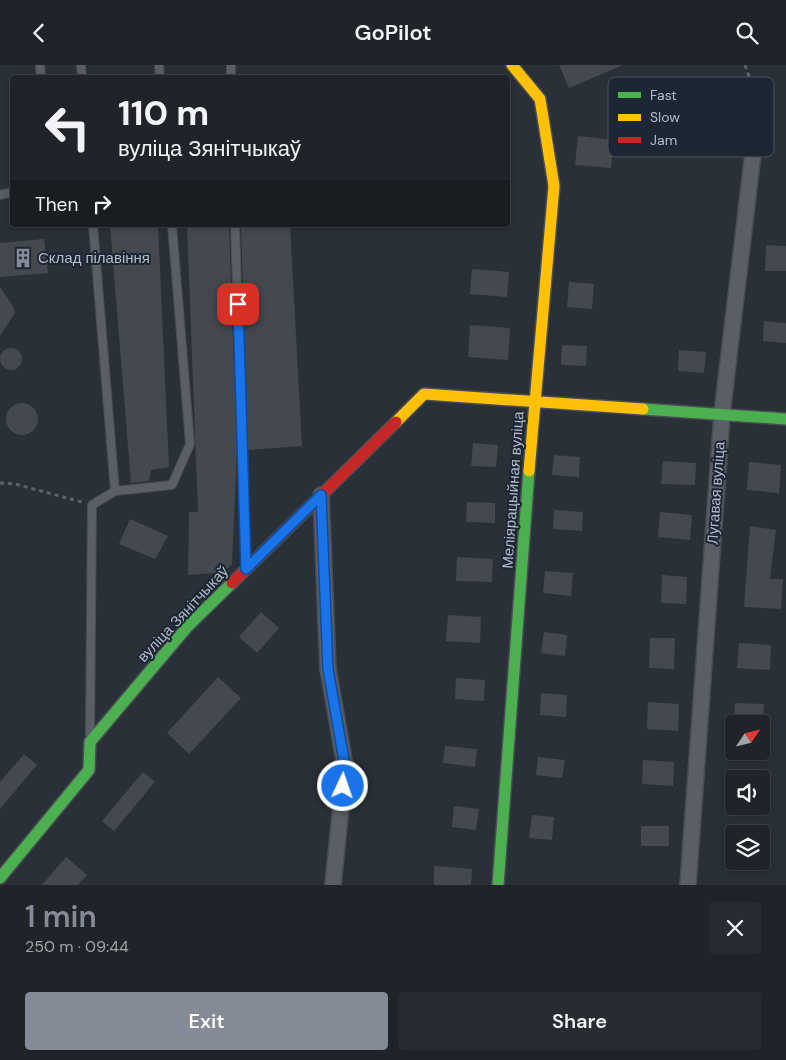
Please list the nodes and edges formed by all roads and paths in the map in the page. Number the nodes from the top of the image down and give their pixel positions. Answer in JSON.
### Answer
{"nodes":[{"id":1,"x":512,"y":65,"type":"edge"},
{"id":2,"x":745,"y":65,"type":"edge"},
{"id":3,"x":749,"y":77,"type":"edge"},
{"id":4,"x":753,"y":157,"type":"edge"},
{"id":5,"x":94,"y":227,"type":"edge"},
{"id":6,"x":172,"y":227,"type":"edge"},
{"id":7,"x":236,"y":227,"type":"edge"},
{"id":8,"x":534,"y":401,"type":"junction"},
{"id":9,"x":722,"y":414,"type":"junction"},
{"id":10,"x":786,"y":419,"type":"edge"},
{"id":11,"x":0,"y":483,"type":"edge"},
{"id":12,"x":115,"y":491,"type":"junction"},
{"id":13,"x":321,"y":495,"type":"junction"},
{"id":14,"x":92,"y":505,"type":"junction"},
{"id":15,"x":246,"y":569,"type":"junction"},
{"id":16,"x":90,"y":742,"type":"junction"},
{"id":17,"x":0,"y":878,"type":"edge"},
{"id":18,"x":332,"y":885,"type":"edge"},
{"id":19,"x":498,"y":885,"type":"edge"},
{"id":20,"x":688,"y":885,"type":"edge"}],
"edges":[{"from":1,"to":8,"type":"street","name":"Меліярацыйная вуліца"},
{"from":2,"to":3,"type":"path"},
{"from":4,"to":9,"type":"street","name":"Лугавая вуліца"},
{"from":5,"to":12,"type":"lane"},
{"from":6,"to":12,"type":"lane"},
{"from":7,"to":15,"type":"lane"},
{"from":8,"to":9,"type":"street"},
{"from":8,"to":13,"type":"street","name":"вуліца Зянітчыкаў"},
{"from":8,"to":19,"type":"street","name":"Меліярацыйная вуліца"},
{"from":9,"to":10,"type":"street"},
{"from":9,"to":20,"type":"street","name":"Лугавая вуліца"},
{"from":11,"to":14,"type":"path"},
{"from":12,"to":14,"type":"lane"},
{"from":13,"to":15,"type":"street","name":"вуліца Зянітчыкаў"},
{"from":13,"to":18,"type":"street"},
{"from":14,"to":16,"type":"lane"},
{"from":15,"to":16,"type":"street","name":"вуліца Зянітчыкаў"},
{"from":16,"to":17,"type":"street"}]}
